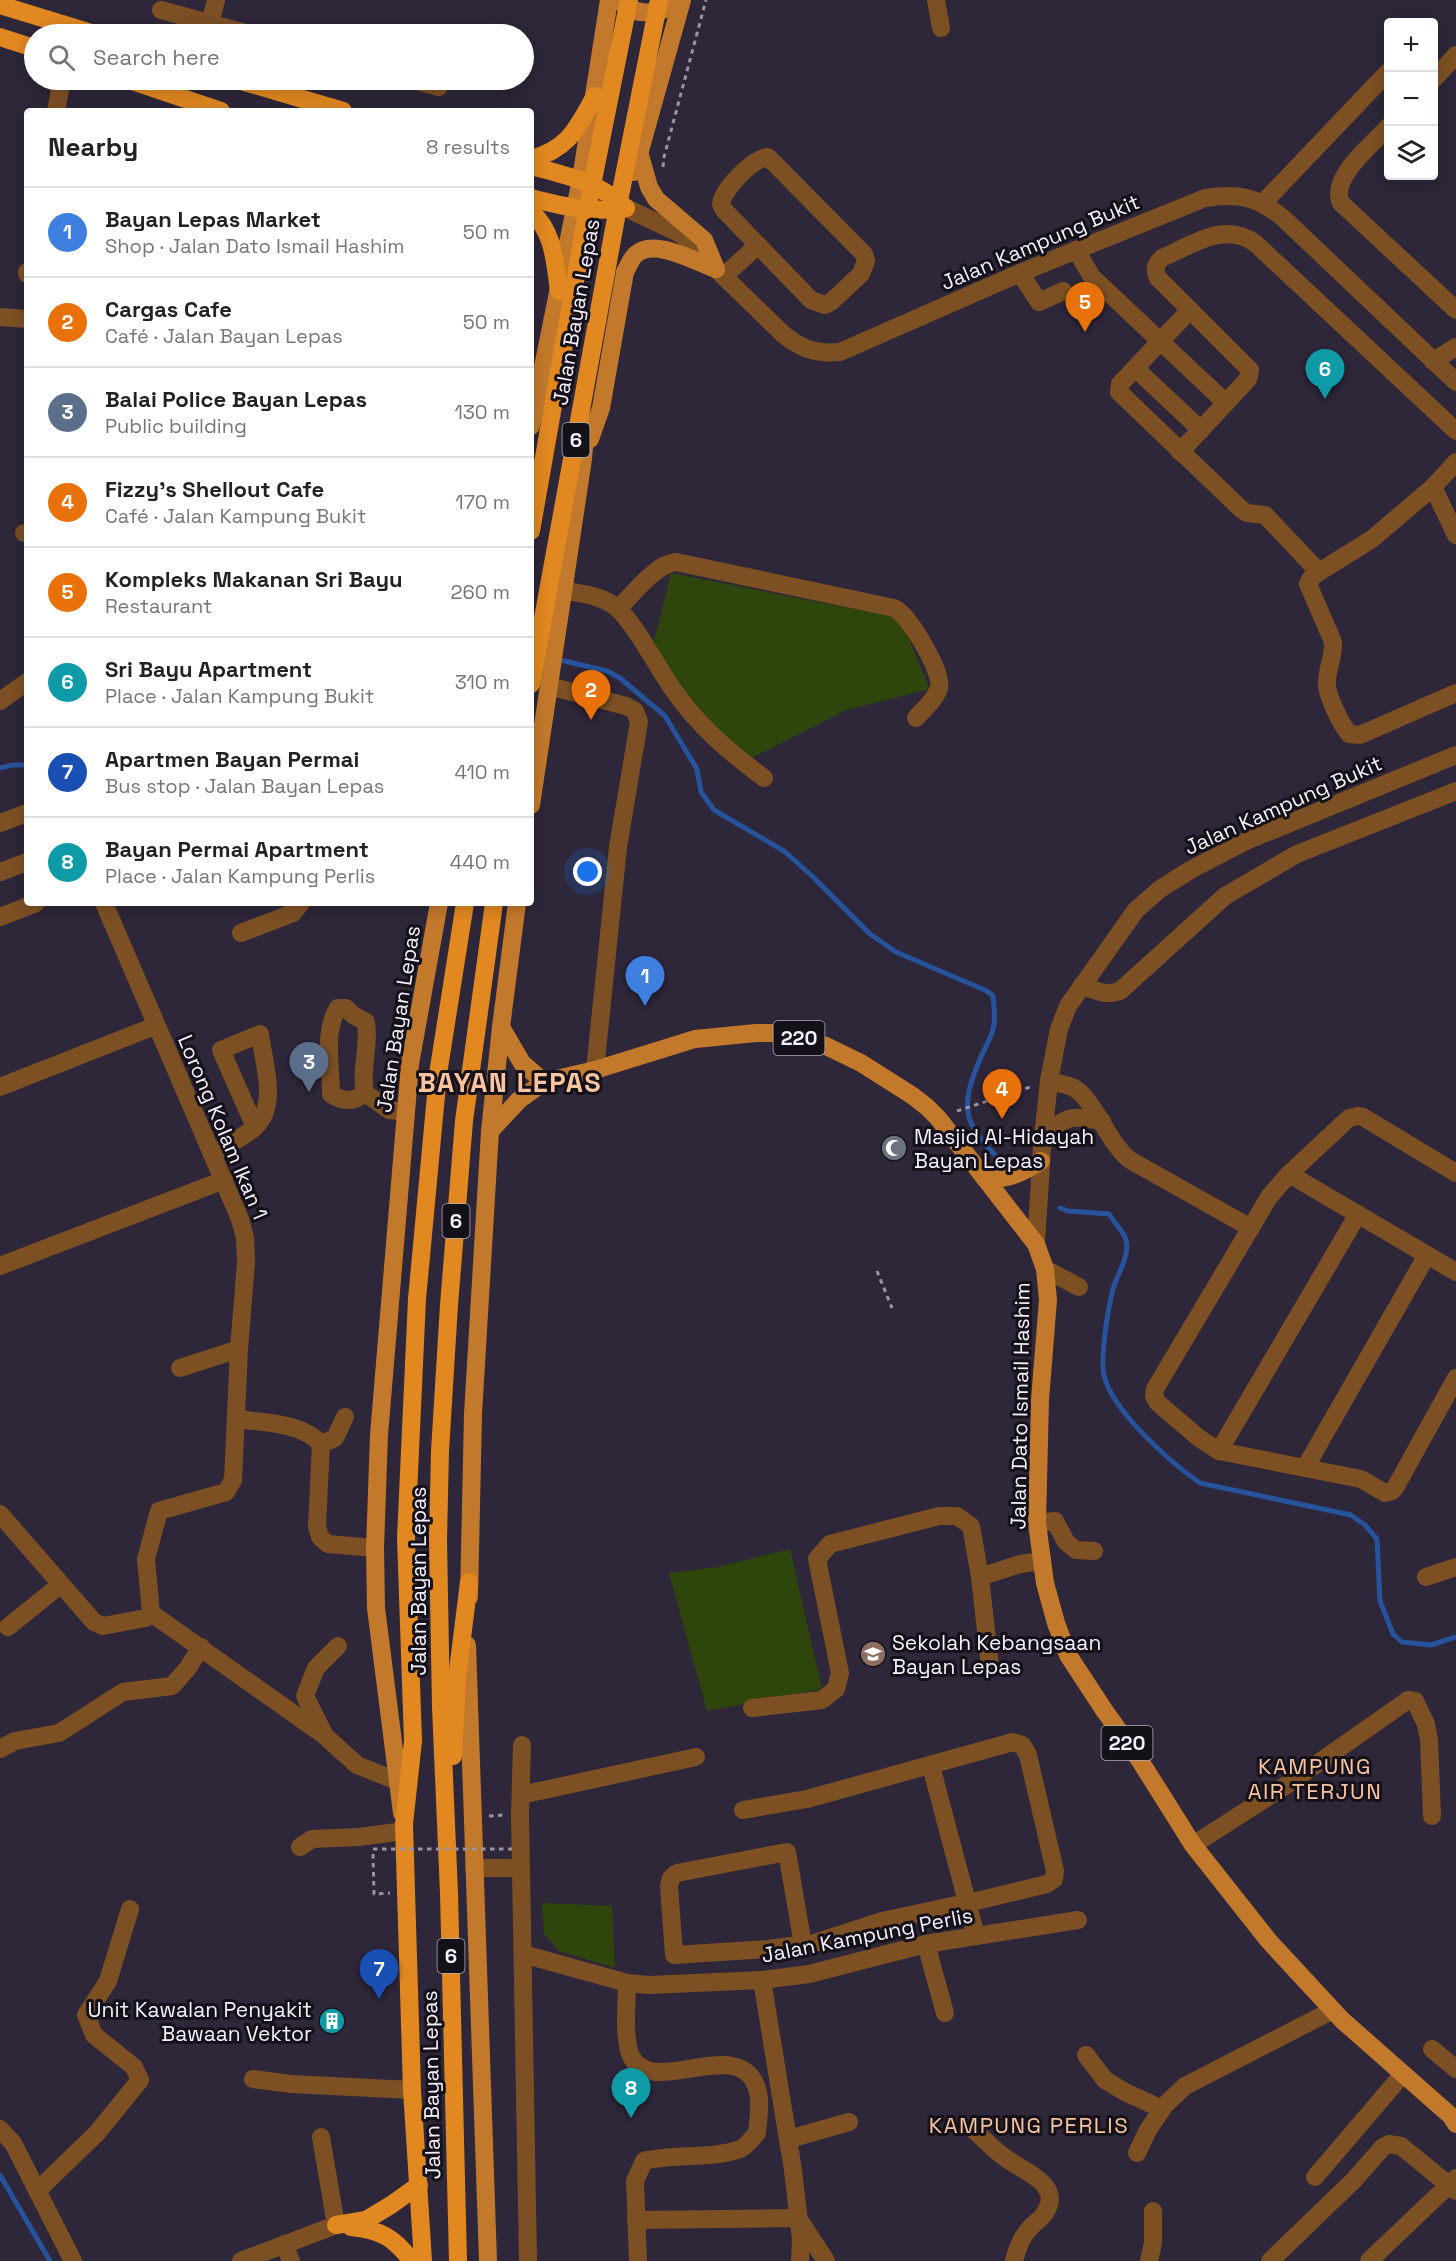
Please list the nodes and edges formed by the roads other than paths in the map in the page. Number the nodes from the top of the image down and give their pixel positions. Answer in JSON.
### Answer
{"nodes":[{"id":1,"x":216,"y":0,"type":"edge"},
{"id":2,"x":609,"y":0,"type":"edge"},
{"id":3,"x":620,"y":0,"type":"edge"},
{"id":4,"x":629,"y":0,"type":"edge"},
{"id":5,"x":659,"y":0,"type":"edge"},
{"id":6,"x":676,"y":0,"type":"edge"},
{"id":7,"x":682,"y":0,"type":"edge"},
{"id":8,"x":936,"y":0,"type":"edge"},
{"id":9,"x":7,"y":4,"type":"edge"},
{"id":10,"x":161,"y":10,"type":"dead end"},
{"id":11,"x":66,"y":24,"type":"edge"},
{"id":12,"x":210,"y":24,"type":"joint"},
{"id":13,"x":941,"y":28,"type":"dead end"},
{"id":14,"x":0,"y":37,"type":"edge"},
{"id":15,"x":24,"y":45,"type":"edge"},
{"id":16,"x":1456,"y":55,"type":"edge"},
{"id":17,"x":1438,"y":75,"type":"edge"},
{"id":18,"x":1384,"y":77,"type":"edge"},
{"id":19,"x":60,"y":90,"type":"edge"},
{"id":20,"x":159,"y":90,"type":"edge"},
{"id":21,"x":294,"y":90,"type":"edge"},
{"id":22,"x":595,"y":96,"type":"junction"},
{"id":23,"x":57,"y":108,"type":"edge"},
{"id":24,"x":212,"y":108,"type":"edge"},
{"id":25,"x":336,"y":108,"type":"edge"},
{"id":26,"x":1384,"y":132,"type":"edge"},
{"id":27,"x":638,"y":150,"type":"junction"},
{"id":28,"x":534,"y":158,"type":"edge"},
{"id":29,"x":534,"y":167,"type":"edge"},
{"id":30,"x":586,"y":185,"type":"junction"},
{"id":31,"x":534,"y":199,"type":"edge"},
{"id":32,"x":623,"y":202,"type":"junction"},
{"id":33,"x":1263,"y":203,"type":"junction"},
{"id":34,"x":574,"y":209,"type":"junction"},
{"id":35,"x":534,"y":216,"type":"edge"},
{"id":36,"x":758,"y":245,"type":"junction"},
{"id":37,"x":1076,"y":250,"type":"junction"},
{"id":38,"x":720,"y":273,"type":"junction"},
{"id":39,"x":1020,"y":273,"type":"junction"},
{"id":40,"x":559,"y":291,"type":"junction"},
{"id":41,"x":1063,"y":291,"type":"dead end"},
{"id":42,"x":1190,"y":310,"type":"junction"},
{"id":43,"x":1456,"y":310,"type":"edge"},
{"id":44,"x":0,"y":316,"type":"edge"},
{"id":45,"x":24,"y":319,"type":"edge"},
{"id":46,"x":1161,"y":341,"type":"junction"},
{"id":47,"x":1456,"y":347,"type":"edge"},
{"id":48,"x":1433,"y":361,"type":"junction"},
{"id":49,"x":1135,"y":368,"type":"junction"},
{"id":50,"x":1456,"y":382,"type":"edge"},
{"id":51,"x":1226,"y":402,"type":"junction"},
{"id":52,"x":534,"y":412,"type":"edge"},
{"id":53,"x":1201,"y":430,"type":"junction"},
{"id":54,"x":1456,"y":431,"type":"edge"},
{"id":55,"x":1180,"y":452,"type":"junction"},
{"id":56,"x":583,"y":459,"type":"junction"},
{"id":57,"x":1456,"y":462,"type":"edge"},
{"id":58,"x":1433,"y":487,"type":"junction"},
{"id":59,"x":534,"y":512,"type":"edge"},
{"id":60,"x":1456,"y":535,"type":"edge"},
{"id":61,"x":1319,"y":572,"type":"junction"},
{"id":62,"x":562,"y":590,"type":"junction"},
{"id":63,"x":618,"y":609,"type":"junction"},
{"id":64,"x":543,"y":680,"type":"edge"},
{"id":65,"x":24,"y":684,"type":"edge"},
{"id":66,"x":1456,"y":693,"type":"edge"},
{"id":67,"x":0,"y":701,"type":"edge"},
{"id":68,"x":916,"y":718,"type":"dead end"},
{"id":69,"x":1456,"y":755,"type":"edge"},
{"id":70,"x":534,"y":774,"type":"edge"},
{"id":71,"x":764,"y":778,"type":"dead end"},
{"id":72,"x":1456,"y":791,"type":"edge"},
{"id":73,"x":24,"y":814,"type":"edge"},
{"id":74,"x":0,"y":823,"type":"edge"},
{"id":75,"x":24,"y":863,"type":"edge"},
{"id":76,"x":0,"y":872,"type":"edge"},
{"id":77,"x":28,"y":906,"type":"edge"},
{"id":78,"x":105,"y":906,"type":"edge"},
{"id":79,"x":299,"y":906,"type":"edge"},
{"id":80,"x":438,"y":906,"type":"edge"},
{"id":81,"x":465,"y":906,"type":"edge"},
{"id":82,"x":494,"y":906,"type":"edge"},
{"id":83,"x":517,"y":906,"type":"edge"},
{"id":84,"x":0,"y":917,"type":"edge"},
{"id":85,"x":241,"y":933,"type":"dead end"},
{"id":86,"x":1082,"y":985,"type":"junction"},
{"id":87,"x":155,"y":1026,"type":"junction"},
{"id":88,"x":501,"y":1027,"type":"junction"},
{"id":89,"x":595,"y":1070,"type":"junction"},
{"id":90,"x":1049,"y":1081,"type":"junction"},
{"id":91,"x":544,"y":1082,"type":"junction"},
{"id":92,"x":0,"y":1087,"type":"edge"},
{"id":93,"x":365,"y":1093,"type":"junction"},
{"id":94,"x":406,"y":1112,"type":"junction"},
{"id":95,"x":1102,"y":1121,"type":"junction"},
{"id":96,"x":255,"y":1127,"type":"dead end"},
{"id":97,"x":490,"y":1131,"type":"junction"},
{"id":98,"x":212,"y":1154,"type":"junction"},
{"id":99,"x":1041,"y":1154,"type":"junction"},
{"id":100,"x":1456,"y":1173,"type":"edge"},
{"id":101,"x":1289,"y":1174,"type":"junction"},
{"id":102,"x":985,"y":1179,"type":"junction"},
{"id":103,"x":224,"y":1180,"type":"junction"},
{"id":104,"x":1358,"y":1214,"type":"junction"},
{"id":105,"x":1251,"y":1228,"type":"junction"},
{"id":106,"x":1036,"y":1244,"type":"junction"},
{"id":107,"x":1427,"y":1255,"type":"junction"},
{"id":108,"x":0,"y":1266,"type":"edge"},
{"id":109,"x":1045,"y":1269,"type":"junction"},
{"id":110,"x":1456,"y":1272,"type":"edge"},
{"id":111,"x":1078,"y":1287,"type":"dead end"},
{"id":112,"x":239,"y":1349,"type":"junction"},
{"id":113,"x":180,"y":1368,"type":"dead end"},
{"id":114,"x":1456,"y":1378,"type":"edge"},
{"id":115,"x":345,"y":1417,"type":"dead end"},
{"id":116,"x":236,"y":1419,"type":"junction"},
{"id":117,"x":321,"y":1444,"type":"junction"},
{"id":118,"x":1219,"y":1450,"type":"junction"},
{"id":119,"x":1305,"y":1468,"type":"junction"},
{"id":120,"x":0,"y":1514,"type":"edge"},
{"id":121,"x":1037,"y":1523,"type":"junction"},
{"id":122,"x":375,"y":1548,"type":"junction"},
{"id":123,"x":1094,"y":1551,"type":"dead end"},
{"id":124,"x":1042,"y":1561,"type":"junction"},
{"id":125,"x":1456,"y":1567,"type":"edge"},
{"id":126,"x":980,"y":1577,"type":"junction"},
{"id":127,"x":1426,"y":1577,"type":"dead end"},
{"id":128,"x":469,"y":1582,"type":"junction"},
{"id":129,"x":60,"y":1585,"type":"junction"},
{"id":130,"x":151,"y":1613,"type":"junction"},
{"id":131,"x":8,"y":1627,"type":"dead end"},
{"id":132,"x":338,"y":1646,"type":"dead end"},
{"id":133,"x":201,"y":1647,"type":"junction"},
{"id":134,"x":990,"y":1666,"type":"dead end"},
{"id":135,"x":752,"y":1708,"type":"dead end"},
{"id":136,"x":325,"y":1736,"type":"junction"},
{"id":137,"x":522,"y":1745,"type":"dead end"},
{"id":138,"x":0,"y":1749,"type":"edge"},
{"id":139,"x":696,"y":1757,"type":"dead end"},
{"id":140,"x":931,"y":1766,"type":"junction"},
{"id":141,"x":397,"y":1781,"type":"junction"},
{"id":142,"x":521,"y":1795,"type":"junction"},
{"id":143,"x":743,"y":1810,"type":"dead end"},
{"id":144,"x":1432,"y":1816,"type":"dead end"},
{"id":145,"x":445,"y":1826,"type":"junction"},
{"id":146,"x":404,"y":1827,"type":"junction"},
{"id":147,"x":1192,"y":1845,"type":"junction"},
{"id":148,"x":300,"y":1847,"type":"dead end"},
{"id":149,"x":474,"y":1868,"type":"junction"},
{"id":150,"x":521,"y":1868,"type":"junction"},
{"id":151,"x":967,"y":1903,"type":"junction"},
{"id":152,"x":130,"y":1909,"type":"dead end"},
{"id":153,"x":1078,"y":1920,"type":"dead end"},
{"id":154,"x":976,"y":1936,"type":"junction"},
{"id":155,"x":926,"y":1944,"type":"junction"},
{"id":156,"x":803,"y":1945,"type":"junction"},
{"id":157,"x":523,"y":1954,"type":"junction"},
{"id":158,"x":674,"y":1955,"type":"junction"},
{"id":159,"x":762,"y":1980,"type":"junction"},
{"id":160,"x":627,"y":1983,"type":"junction"},
{"id":161,"x":677,"y":1984,"type":"junction"},
{"id":162,"x":1333,"y":2010,"type":"junction"},
{"id":163,"x":945,"y":2013,"type":"dead end"},
{"id":164,"x":1432,"y":2049,"type":"dead end"},
{"id":165,"x":1086,"y":2055,"type":"dead end"},
{"id":166,"x":1456,"y":2069,"type":"edge"},
{"id":167,"x":1403,"y":2074,"type":"junction"},
{"id":168,"x":254,"y":2079,"type":"dead end"},
{"id":169,"x":412,"y":2090,"type":"junction"},
{"id":170,"x":1162,"y":2109,"type":"junction"},
{"id":171,"x":1454,"y":2119,"type":"edge"},
{"id":172,"x":849,"y":2122,"type":"dead end"},
{"id":173,"x":0,"y":2129,"type":"edge"},
{"id":174,"x":975,"y":2131,"type":"dead end"},
{"id":175,"x":321,"y":2137,"type":"dead end"},
{"id":176,"x":789,"y":2139,"type":"junction"},
{"id":177,"x":1137,"y":2153,"type":"dead end"},
{"id":178,"x":1315,"y":2177,"type":"dead end"},
{"id":179,"x":1454,"y":2184,"type":"edge"},
{"id":180,"x":418,"y":2185,"type":"junction"},
{"id":181,"x":37,"y":2191,"type":"junction"},
{"id":182,"x":1153,"y":2211,"type":"dead end"},
{"id":183,"x":798,"y":2217,"type":"junction"},
{"id":184,"x":636,"y":2220,"type":"junction"},
{"id":185,"x":336,"y":2225,"type":"junction"},
{"id":186,"x":287,"y":2253,"type":"edge"},
{"id":187,"x":73,"y":2261,"type":"edge"},
{"id":188,"x":241,"y":2261,"type":"edge"},
{"id":189,"x":412,"y":2261,"type":"edge"},
{"id":190,"x":423,"y":2261,"type":"edge"},
{"id":191,"x":458,"y":2261,"type":"edge"},
{"id":192,"x":488,"y":2261,"type":"edge"},
{"id":193,"x":528,"y":2261,"type":"edge"},
{"id":194,"x":638,"y":2261,"type":"edge"},
{"id":195,"x":800,"y":2261,"type":"edge"},
{"id":196,"x":826,"y":2261,"type":"edge"},
{"id":197,"x":1014,"y":2261,"type":"edge"},
{"id":198,"x":1149,"y":2261,"type":"edge"},
{"id":199,"x":1269,"y":2261,"type":"edge"},
{"id":200,"x":1369,"y":2261,"type":"edge"}],
"edges":[{"from":1,"to":12,"type":"street"},
{"from":2,"to":22,"type":"main road"},
{"from":3,"to":6,"type":"main road"},
{"from":4,"to":30,"type":"highway","number":"6","bridge":true},
{"from":5,"to":32,"type":"highway","number":"6","bridge":true},
{"from":7,"to":27,"type":"main road"},
{"from":8,"to":13,"type":"street"},
{"from":9,"to":11,"type":"highway"},
{"from":10,"to":12,"type":"street"},
{"from":14,"to":15,"type":"highway"},
{"from":16,"to":17,"type":"street"},
{"from":18,"to":33,"type":"street"},
{"from":19,"to":23,"type":"street"},
{"from":20,"to":24,"type":"highway"},
{"from":21,"to":25,"type":"highway"},
{"from":22,"to":28,"type":"highway"},
{"from":22,"to":30,"type":"main road"},
{"from":26,"to":43,"type":"street"},
{"from":27,"to":32,"type":"main road"},
{"from":27,"to":38,"type":"main road"},
{"from":29,"to":30,"type":"highway"},
{"from":30,"to":32,"type":"highway"},
{"from":30,"to":34,"type":"main road","name":"Jalan Bayan Lepas"},
{"from":30,"to":59,"type":"highway","name":"Jalan Bayan Lepas","number":"6","bridge":true},
{"from":31,"to":34,"type":"highway"},
{"from":32,"to":34,"type":"highway"},
{"from":32,"to":38,"type":"street","name":"Jalan Kampung Bukit"},
{"from":32,"to":56,"type":"main road","name":"Jalan Bayan Lepas"},
{"from":32,"to":64,"type":"highway","name":"Jalan Bayan Lepas","number":"6","bridge":true},
{"from":33,"to":37,"type":"street","name":"Jalan Kampung Bukit"},
{"from":33,"to":48,"type":"street","name":"Jalan Kampung Bukit"},
{"from":34,"to":40,"type":"main road","name":"Jalan Bayan Lepas"},
{"from":35,"to":40,"type":"highway"},
{"from":36,"to":36,"type":"street"},
{"from":36,"to":38,"type":"street"},
{"from":37,"to":39,"type":"street","name":"Jalan Kampung Bukit"},
{"from":37,"to":46,"type":"street"},
{"from":38,"to":39,"type":"street","name":"Jalan Kampung Bukit"},
{"from":38,"to":56,"type":"main road"},
{"from":39,"to":41,"type":"street"},
{"from":40,"to":52,"type":"main road","name":"Jalan Bayan Lepas"},
{"from":42,"to":46,"type":"street"},
{"from":42,"to":51,"type":"street"},
{"from":42,"to":54,"type":"street"},
{"from":44,"to":45,"type":"street"},
{"from":46,"to":49,"type":"street"},
{"from":46,"to":51,"type":"street"},
{"from":47,"to":48,"type":"street"},
{"from":48,"to":50,"type":"street","name":"Jalan Kampung Bukit"},
{"from":49,"to":53,"type":"street"},
{"from":49,"to":55,"type":"street"},
{"from":51,"to":53,"type":"street"},
{"from":53,"to":55,"type":"street"},
{"from":55,"to":61,"type":"street"},
{"from":56,"to":62,"type":"main road","name":"Jalan Bayan Lepas"},
{"from":57,"to":58,"type":"street"},
{"from":58,"to":60,"type":"street"},
{"from":58,"to":61,"type":"street"},
{"from":61,"to":66,"type":"street"},
{"from":62,"to":63,"type":"street"},
{"from":62,"to":64,"type":"main road","name":"Jalan Bayan Lepas"},
{"from":63,"to":68,"type":"street"},
{"from":63,"to":71,"type":"street"},
{"from":64,"to":70,"type":"main road","name":"Jalan Bayan Lepas"},
{"from":64,"to":89,"type":"street"},
{"from":65,"to":67,"type":"street"},
{"from":69,"to":86,"type":"street","name":"Jalan Kampung Bukit"},
{"from":72,"to":86,"type":"street"},
{"from":73,"to":74,"type":"street"},
{"from":75,"to":76,"type":"street"},
{"from":77,"to":84,"type":"street"},
{"from":78,"to":87,"type":"street","name":"Lorong Kolam Ikan 1"},
{"from":79,"to":85,"type":"street"},
{"from":80,"to":94,"type":"main road","name":"Jalan Bayan Lepas"},
{"from":81,"to":146,"type":"highway","name":"Jalan Bayan Lepas","number":"6"},
{"from":82,"to":145,"type":"highway","name":"Jalan Bayan Lepas","number":"6"},
{"from":83,"to":88,"type":"main road"},
{"from":86,"to":90,"type":"street","name":"Jalan Kampung Bukit"},
{"from":87,"to":92,"type":"street"},
{"from":87,"to":98,"type":"street","name":"Lorong Kolam Ikan 1"},
{"from":88,"to":91,"type":"main road"},
{"from":88,"to":97,"type":"main road"},
{"from":89,"to":91,"type":"main road","name":"Jalan Dato Ismail Hashim","number":"220"},
{"from":89,"to":102,"type":"main road","name":"Jalan Dato Ismail Hashim","number":"220"},
{"from":90,"to":95,"type":"street"},
{"from":90,"to":99,"type":"street","name":"Jalan Kampung Bukit"},
{"from":91,"to":97,"type":"main road","name":"Jalan Dato Ismail Hashim","number":"220"},
{"from":93,"to":93,"type":"street"},
{"from":93,"to":94,"type":"street"},
{"from":94,"to":122,"type":"main road","name":"Jalan Bayan Lepas"},
{"from":95,"to":99,"type":"street"},
{"from":95,"to":105,"type":"street"},
{"from":96,"to":98,"type":"street"},
{"from":97,"to":128,"type":"main road"},
{"from":98,"to":103,"type":"street","name":"Lorong Kolam Ikan 1"},
{"from":99,"to":102,"type":"main road"},
{"from":99,"to":106,"type":"street","name":"Jalan Kampung Bukit"},
{"from":100,"to":101,"type":"street"},
{"from":101,"to":104,"type":"street"},
{"from":101,"to":105,"type":"street"},
{"from":102,"to":106,"type":"main road","name":"Jalan Dato Ismail Hashim","number":"220"},
{"from":103,"to":108,"type":"street"},
{"from":103,"to":112,"type":"street","name":"Lorong Kolam Ikan 1"},
{"from":104,"to":107,"type":"street"},
{"from":104,"to":118,"type":"street"},
{"from":105,"to":118,"type":"street"},
{"from":106,"to":109,"type":"main road","name":"Jalan Dato Ismail Hashim","number":"220"},
{"from":107,"to":110,"type":"street"},
{"from":107,"to":119,"type":"street"},
{"from":109,"to":111,"type":"street"},
{"from":109,"to":121,"type":"main road","name":"Jalan Dato Ismail Hashim","number":"220"},
{"from":112,"to":113,"type":"street"},
{"from":112,"to":116,"type":"street","name":"Lorong Kolam Ikan 1"},
{"from":114,"to":119,"type":"street"},
{"from":115,"to":117,"type":"street"},
{"from":116,"to":117,"type":"street"},
{"from":116,"to":130,"type":"street","name":"Lorong Kolam Ikan 1"},
{"from":117,"to":122,"type":"street"},
{"from":118,"to":119,"type":"street"},
{"from":120,"to":129,"type":"street"},
{"from":121,"to":123,"type":"street"},
{"from":121,"to":124,"type":"main road","name":"Jalan Dato Ismail Hashim","number":"220"},
{"from":122,"to":141,"type":"main road","name":"Jalan Bayan Lepas"},
{"from":124,"to":126,"type":"street"},
{"from":124,"to":147,"type":"main road","name":"Jalan Dato Ismail Hashim","number":"220"},
{"from":125,"to":127,"type":"street"},
{"from":126,"to":134,"type":"street"},
{"from":126,"to":135,"type":"street"},
{"from":128,"to":145,"type":"highway"},
{"from":128,"to":149,"type":"main road"},
{"from":129,"to":130,"type":"street"},
{"from":129,"to":131,"type":"street"},
{"from":130,"to":133,"type":"street"},
{"from":132,"to":136,"type":"street"},
{"from":133,"to":136,"type":"street"},
{"from":133,"to":138,"type":"street"},
{"from":136,"to":141,"type":"street"},
{"from":137,"to":142,"type":"street"},
{"from":139,"to":142,"type":"street"},
{"from":140,"to":143,"type":"street"},
{"from":140,"to":151,"type":"street"},
{"from":140,"to":151,"type":"street"},
{"from":141,"to":146,"type":"main road","name":"Jalan Bayan Lepas"},
{"from":142,"to":150,"type":"street"},
{"from":144,"to":147,"type":"street"},
{"from":145,"to":191,"type":"highway","name":"Jalan Bayan Lepas","number":"6"},
{"from":146,"to":148,"type":"street"},
{"from":146,"to":169,"type":"highway","name":"Jalan Bayan Lepas","number":"6"},
{"from":147,"to":162,"type":"main road","name":"Jalan Dato Ismail Hashim","number":"220"},
{"from":149,"to":150,"type":"street"},
{"from":149,"to":192,"type":"main road"},
{"from":150,"to":157,"type":"street"},
{"from":151,"to":154,"type":"street"},
{"from":151,"to":156,"type":"street"},
{"from":152,"to":181,"type":"street"},
{"from":153,"to":154,"type":"street","name":"Jalan Kampung Perlis"},
{"from":154,"to":155,"type":"street","name":"Jalan Kampung Perlis"},
{"from":155,"to":159,"type":"street","name":"Jalan Kampung Perlis"},
{"from":155,"to":163,"type":"street"},
{"from":156,"to":158,"type":"street"},
{"from":156,"to":158,"type":"street"},
{"from":157,"to":160,"type":"street","name":"Jalan Kampung Perlis"},
{"from":157,"to":193,"type":"street"},
{"from":158,"to":161,"type":"street"},
{"from":159,"to":161,"type":"street","name":"Jalan Kampung Perlis"},
{"from":159,"to":176,"type":"street"},
{"from":160,"to":161,"type":"street","name":"Jalan Kampung Perlis"},
{"from":160,"to":184,"type":"street"},
{"from":162,"to":167,"type":"main road","name":"Jalan Dato Ismail Hashim","number":"220"},
{"from":162,"to":170,"type":"street"},
{"from":164,"to":166,"type":"street"},
{"from":165,"to":170,"type":"street"},
{"from":167,"to":171,"type":"main road","name":"Jalan Dato Ismail Hashim","number":"220"},
{"from":167,"to":178,"type":"street"},
{"from":168,"to":169,"type":"street"},
{"from":169,"to":180,"type":"highway","name":"Jalan Bayan Lepas","number":"6"},
{"from":170,"to":177,"type":"street"},
{"from":172,"to":176,"type":"street"},
{"from":173,"to":181,"type":"street"},
{"from":174,"to":197,"type":"street"},
{"from":175,"to":185,"type":"street"},
{"from":176,"to":183,"type":"street"},
{"from":179,"to":199,"type":"street"},
{"from":179,"to":200,"type":"street"},
{"from":180,"to":185,"type":"highway"},
{"from":180,"to":190,"type":"highway","name":"Jalan Bayan Lepas","number":"6"},
{"from":181,"to":187,"type":"street"},
{"from":182,"to":198,"type":"street"},
{"from":183,"to":184,"type":"street"},
{"from":183,"to":195,"type":"street"},
{"from":183,"to":196,"type":"street"},
{"from":184,"to":194,"type":"street"},
{"from":185,"to":186,"type":"street"},
{"from":185,"to":189,"type":"highway"},
{"from":186,"to":188,"type":"street"}]}
